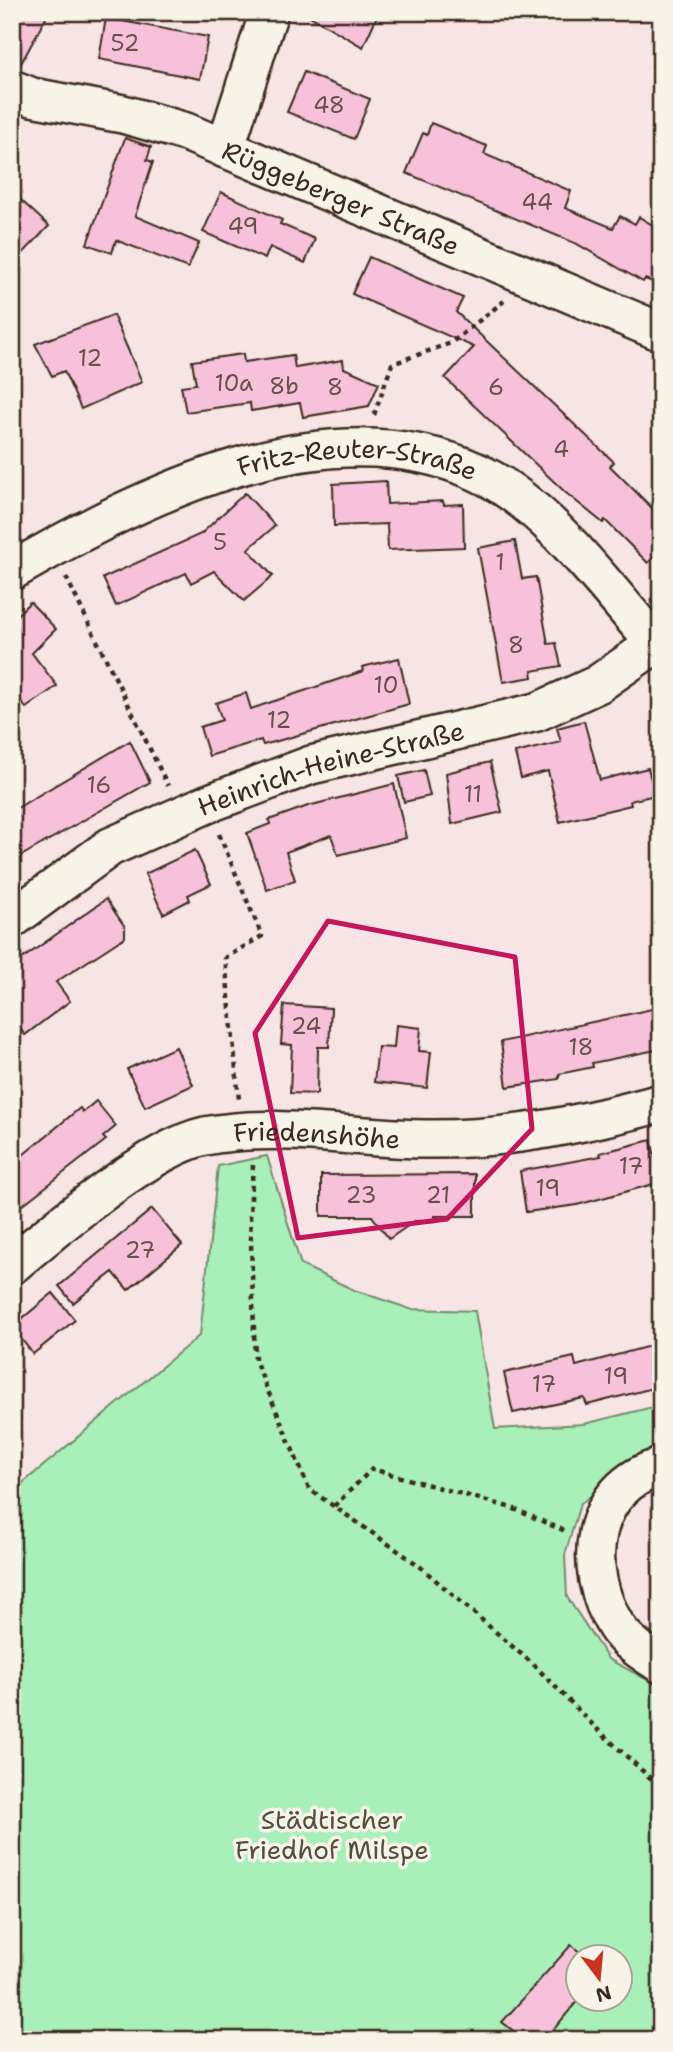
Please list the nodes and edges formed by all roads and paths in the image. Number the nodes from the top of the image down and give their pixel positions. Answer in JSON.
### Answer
{"nodes":[{"id":1,"x":269,"y":12,"type":"edge"},
{"id":2,"x":19,"y":102,"type":"edge"},
{"id":3,"x":225,"y":149,"type":"junction"},
{"id":4,"x":532,"y":278,"type":"junction"},
{"id":5,"x":661,"y":332,"type":"edge"},
{"id":6,"x":362,"y":448,"type":"junction"},
{"id":7,"x":52,"y":548,"type":"junction"},
{"id":8,"x":12,"y":571,"type":"edge"},
{"id":9,"x":658,"y":642,"type":"edge"},
{"id":10,"x":194,"y":810,"type":"junction"},
{"id":11,"x":12,"y":919,"type":"edge"},
{"id":12,"x":661,"y":1102,"type":"edge"},
{"id":13,"x":249,"y":1132,"type":"junction"},
{"id":14,"x":12,"y":1265,"type":"edge"},
{"id":15,"x":661,"y":1467,"type":"edge"},
{"id":16,"x":334,"y":1506,"type":"junction"},
{"id":17,"x":594,"y":1544,"type":"junction"},
{"id":18,"x":661,"y":1664,"type":"edge"},
{"id":19,"x":660,"y":1787,"type":"edge"}],
"edges":[{"from":1,"to":3,"type":"street"},
{"from":2,"to":3,"type":"street","name":"Rüggeberger Straße"},
{"from":3,"to":4,"type":"street","name":"Rüggeberger Straße"},
{"from":4,"to":5,"type":"street","name":"Rüggeberger Straße"},
{"from":4,"to":6,"type":"path"},
{"from":6,"to":7,"type":"street","name":"Fritz-Reuter-Straße"},
{"from":6,"to":9,"type":"street","name":"Fritz-Reuter-Straße"},
{"from":7,"to":8,"type":"street","name":"Fritz-Reuter-Straße"},
{"from":7,"to":10,"type":"path"},
{"from":9,"to":10,"type":"street","name":"Heinrich-Heine-Straße"},
{"from":10,"to":11,"type":"street","name":"Heinrich-Heine-Straße"},
{"from":10,"to":13,"type":"path"},
{"from":12,"to":13,"type":"street","name":"Friedenshöhe"},
{"from":13,"to":14,"type":"street","name":"Friedenshöhe"},
{"from":13,"to":16,"type":"path"},
{"from":15,"to":17,"type":"street"},
{"from":16,"to":17,"type":"path"},
{"from":16,"to":19,"type":"path"},
{"from":17,"to":18,"type":"street"}]}
